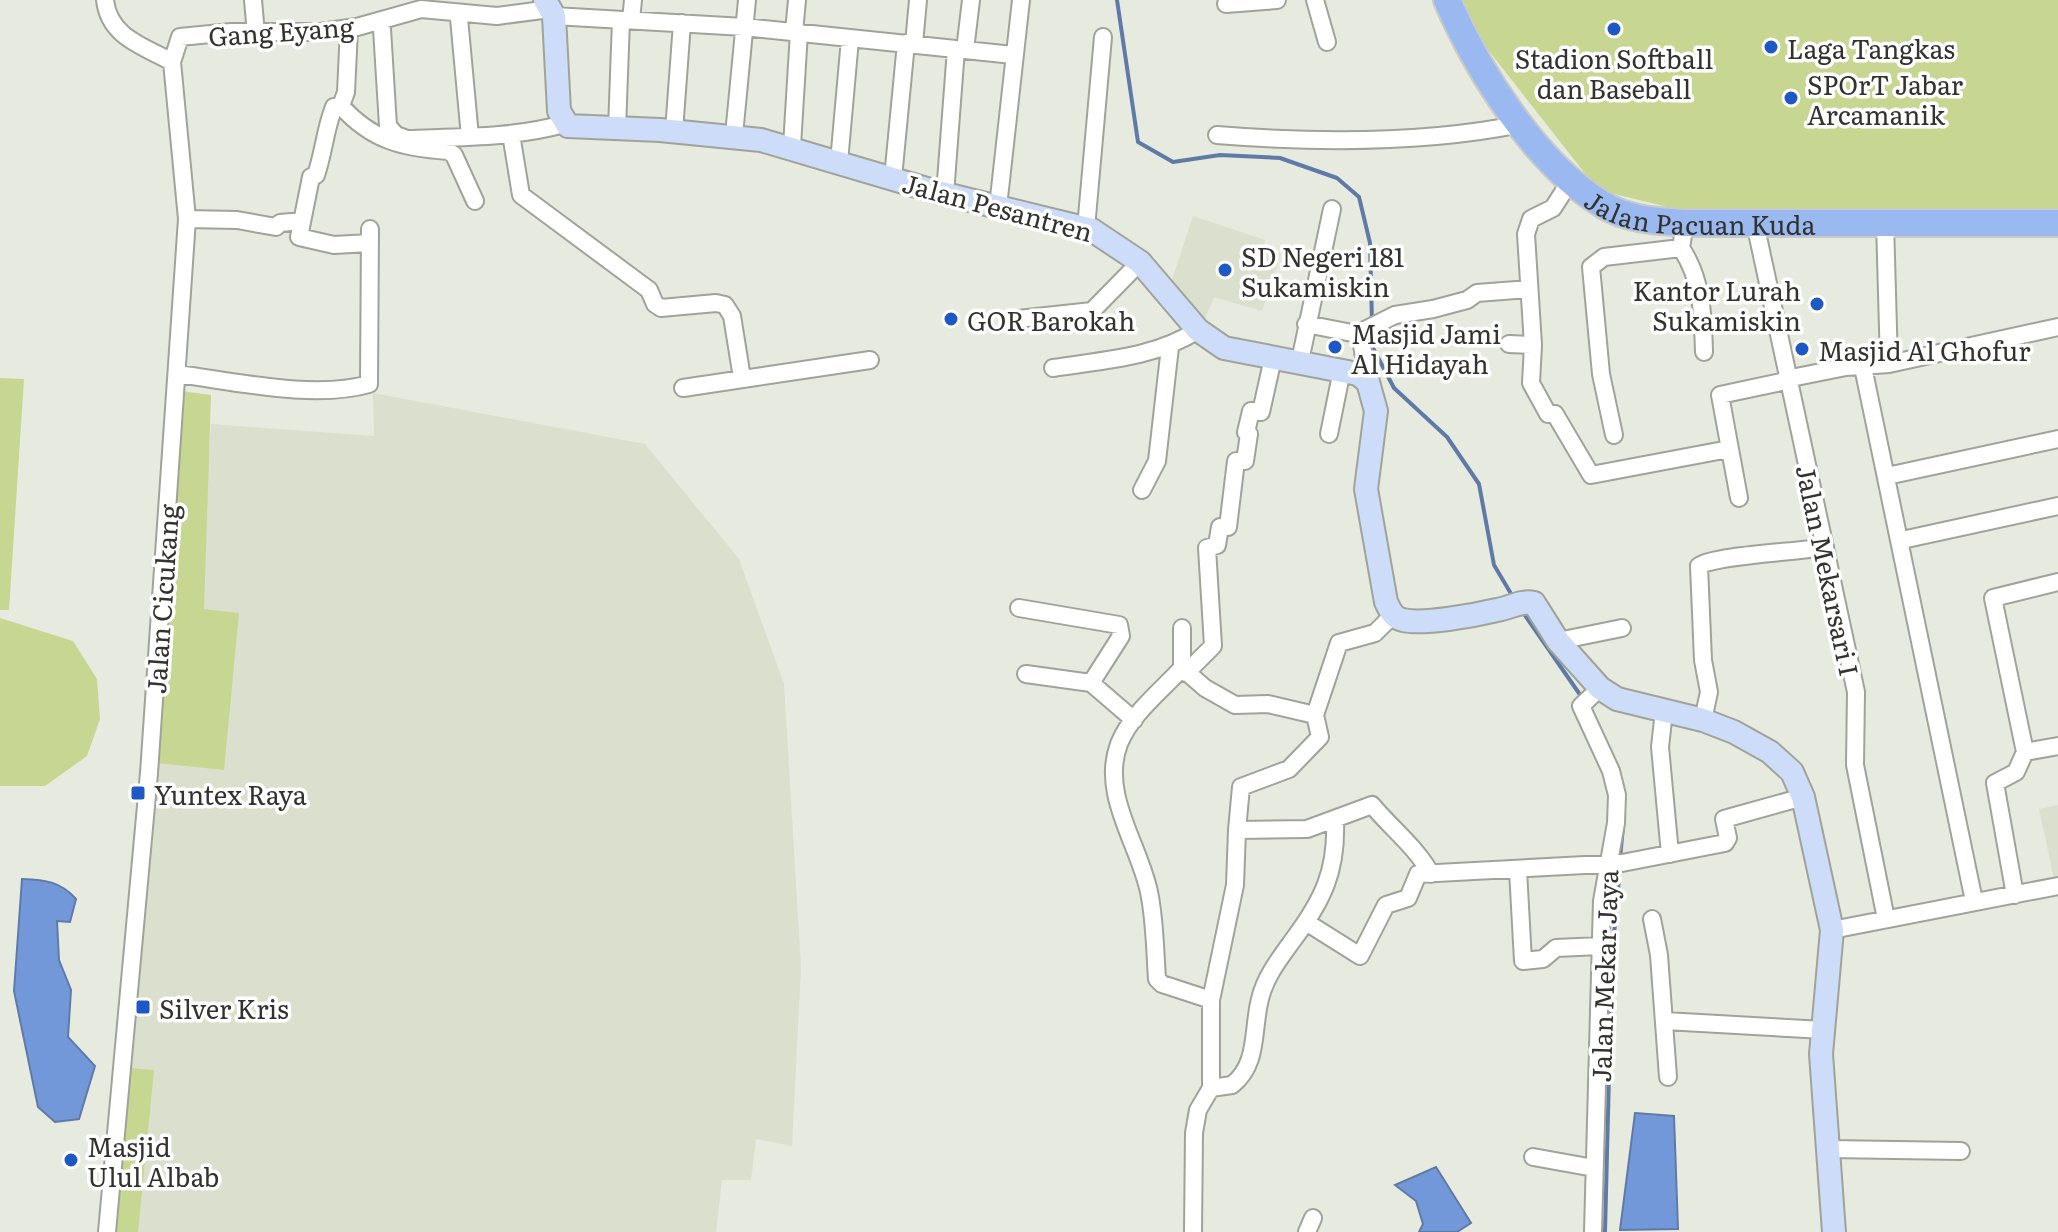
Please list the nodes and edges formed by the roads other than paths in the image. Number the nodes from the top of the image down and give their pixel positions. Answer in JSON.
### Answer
{"nodes":[{"id":1,"x":105,"y":0,"type":"edge"},
{"id":2,"x":253,"y":0,"type":"edge"},
{"id":3,"x":633,"y":0,"type":"edge"},
{"id":4,"x":747,"y":0,"type":"edge"},
{"id":5,"x":797,"y":0,"type":"edge"},
{"id":6,"x":918,"y":0,"type":"edge"},
{"id":7,"x":971,"y":0,"type":"edge"},
{"id":8,"x":1021,"y":0,"type":"edge"},
{"id":9,"x":1277,"y":0,"type":"edge"},
{"id":10,"x":1315,"y":0,"type":"edge"},
{"id":11,"x":1447,"y":0,"type":"edge"},
{"id":12,"x":1226,"y":4,"type":"dead end"},
{"id":13,"x":549,"y":8,"type":"edge"},
{"id":14,"x":459,"y":18,"type":"dead end"},
{"id":15,"x":626,"y":20,"type":"junction"},
{"id":16,"x":682,"y":23,"type":"junction"},
{"id":17,"x":744,"y":27,"type":"junction"},
{"id":18,"x":349,"y":29,"type":"junction"},
{"id":19,"x":382,"y":29,"type":"dead end"},
{"id":20,"x":796,"y":32,"type":"junction"},
{"id":21,"x":256,"y":34,"type":"junction"},
{"id":22,"x":1103,"y":37,"type":"dead end"},
{"id":23,"x":850,"y":39,"type":"junction"},
{"id":24,"x":1327,"y":42,"type":"dead end"},
{"id":25,"x":910,"y":44,"type":"junction"},
{"id":26,"x":960,"y":49,"type":"junction"},
{"id":27,"x":1013,"y":55,"type":"junction"},
{"id":28,"x":172,"y":62,"type":"junction"},
{"id":29,"x":341,"y":106,"type":"junction"},
{"id":30,"x":564,"y":124,"type":"junction"},
{"id":31,"x":1521,"y":124,"type":"junction"},
{"id":32,"x":617,"y":129,"type":"junction"},
{"id":33,"x":674,"y":131,"type":"junction"},
{"id":34,"x":511,"y":134,"type":"junction"},
{"id":35,"x":734,"y":135,"type":"junction"},
{"id":36,"x":1217,"y":135,"type":"dead end"},
{"id":37,"x":470,"y":137,"type":"junction"},
{"id":38,"x":792,"y":146,"type":"junction"},
{"id":39,"x":839,"y":162,"type":"junction"},
{"id":40,"x":893,"y":178,"type":"junction"},
{"id":41,"x":1571,"y":180,"type":"junction"},
{"id":42,"x":945,"y":194,"type":"junction"},
{"id":43,"x":475,"y":201,"type":"dead end"},
{"id":44,"x":999,"y":201,"type":"junction"},
{"id":45,"x":1332,"y":209,"type":"dead end"},
{"id":46,"x":187,"y":219,"type":"junction"},
{"id":47,"x":302,"y":221,"type":"junction"},
{"id":48,"x":1885,"y":222,"type":"junction"},
{"id":49,"x":2058,"y":223,"type":"edge"},
{"id":50,"x":1086,"y":228,"type":"junction"},
{"id":51,"x":1756,"y":230,"type":"junction"},
{"id":52,"x":1683,"y":236,"type":"junction"},
{"id":53,"x":1140,"y":262,"type":"junction"},
{"id":54,"x":1529,"y":289,"type":"junction"},
{"id":55,"x":1018,"y":319,"type":"dead end"},
{"id":56,"x":1306,"y":324,"type":"junction"},
{"id":57,"x":2058,"y":327,"type":"edge"},
{"id":58,"x":1370,"y":329,"type":"junction"},
{"id":59,"x":1198,"y":330,"type":"junction"},
{"id":60,"x":1509,"y":344,"type":"dead end"},
{"id":61,"x":1533,"y":345,"type":"junction"},
{"id":62,"x":1170,"y":347,"type":"junction"},
{"id":63,"x":1704,"y":352,"type":"dead end"},
{"id":64,"x":1273,"y":358,"type":"junction"},
{"id":65,"x":870,"y":360,"type":"dead end"},
{"id":66,"x":1300,"y":361,"type":"junction"},
{"id":67,"x":1889,"y":364,"type":"junction"},
{"id":68,"x":1863,"y":367,"type":"junction"},
{"id":69,"x":1053,"y":368,"type":"dead end"},
{"id":70,"x":1342,"y":370,"type":"junction"},
{"id":71,"x":177,"y":374,"type":"junction"},
{"id":72,"x":742,"y":378,"type":"junction"},
{"id":73,"x":1786,"y":380,"type":"junction"},
{"id":74,"x":1368,"y":382,"type":"junction"},
{"id":75,"x":683,"y":388,"type":"dead end"},
{"id":76,"x":1329,"y":434,"type":"dead end"},
{"id":77,"x":1614,"y":435,"type":"dead end"},
{"id":78,"x":2058,"y":439,"type":"edge"},
{"id":79,"x":1729,"y":449,"type":"junction"},
{"id":80,"x":1887,"y":476,"type":"junction"},
{"id":81,"x":1142,"y":490,"type":"dead end"},
{"id":82,"x":1739,"y":498,"type":"dead end"},
{"id":83,"x":2058,"y":506,"type":"edge"},
{"id":84,"x":1902,"y":540,"type":"junction"},
{"id":85,"x":1825,"y":547,"type":"junction"},
{"id":86,"x":2058,"y":582,"type":"edge"},
{"id":87,"x":1019,"y":608,"type":"dead end"},
{"id":88,"x":1393,"y":615,"type":"junction"},
{"id":89,"x":1182,"y":628,"type":"dead end"},
{"id":90,"x":1622,"y":628,"type":"dead end"},
{"id":91,"x":1558,"y":641,"type":"junction"},
{"id":92,"x":1184,"y":670,"type":"junction"},
{"id":93,"x":1026,"y":674,"type":"dead end"},
{"id":94,"x":1091,"y":683,"type":"junction"},
{"id":95,"x":1591,"y":697,"type":"junction"},
{"id":96,"x":1664,"y":711,"type":"junction"},
{"id":97,"x":1315,"y":715,"type":"junction"},
{"id":98,"x":1134,"y":720,"type":"junction"},
{"id":99,"x":1703,"y":720,"type":"junction"},
{"id":100,"x":2058,"y":746,"type":"edge"},
{"id":101,"x":2025,"y":752,"type":"junction"},
{"id":102,"x":1803,"y":797,"type":"junction"},
{"id":103,"x":1335,"y":820,"type":"junction"},
{"id":104,"x":1237,"y":830,"type":"junction"},
{"id":105,"x":1670,"y":854,"type":"junction"},
{"id":106,"x":1613,"y":864,"type":"junction"},
{"id":107,"x":1518,"y":870,"type":"junction"},
{"id":108,"x":1431,"y":874,"type":"junction"},
{"id":109,"x":2058,"y":886,"type":"edge"},
{"id":110,"x":2015,"y":895,"type":"junction"},
{"id":111,"x":1974,"y":901,"type":"junction"},
{"id":112,"x":1652,"y":919,"type":"dead end"},
{"id":113,"x":1886,"y":919,"type":"junction"},
{"id":114,"x":1306,"y":922,"type":"junction"},
{"id":115,"x":1832,"y":930,"type":"junction"},
{"id":116,"x":1600,"y":946,"type":"junction"},
{"id":117,"x":1211,"y":1000,"type":"junction"},
{"id":118,"x":1665,"y":1021,"type":"junction"},
{"id":119,"x":1824,"y":1030,"type":"junction"},
{"id":120,"x":1668,"y":1077,"type":"dead end"},
{"id":121,"x":1211,"y":1088,"type":"junction"},
{"id":122,"x":1829,"y":1149,"type":"junction"},
{"id":123,"x":1961,"y":1151,"type":"dead end"},
{"id":124,"x":1533,"y":1157,"type":"dead end"},
{"id":125,"x":1594,"y":1168,"type":"junction"},
{"id":126,"x":107,"y":1232,"type":"edge"},
{"id":127,"x":1193,"y":1232,"type":"edge"},
{"id":128,"x":1593,"y":1232,"type":"edge"},
{"id":129,"x":1834,"y":1232,"type":"edge"}],
"edges":[{"from":1,"to":28,"type":"street"},
{"from":2,"to":21,"type":"street"},
{"from":3,"to":15,"type":"street"},
{"from":4,"to":17,"type":"street"},
{"from":5,"to":20,"type":"street"},
{"from":6,"to":25,"type":"street"},
{"from":7,"to":26,"type":"street"},
{"from":8,"to":27,"type":"street"},
{"from":9,"to":12,"type":"street"},
{"from":10,"to":24,"type":"street"},
{"from":11,"to":31,"type":"main road","name":"Jalan Pacuan Kuda"},
{"from":13,"to":15,"type":"street","name":"Gang Eyang"},
{"from":13,"to":18,"type":"street","name":"Gang Eyang"},
{"from":13,"to":30,"type":"street"},
{"from":14,"to":37,"type":"street"},
{"from":15,"to":16,"type":"street","name":"Gang Eyang"},
{"from":15,"to":32,"type":"street"},
{"from":16,"to":17,"type":"street","name":"Gang Eyang"},
{"from":16,"to":33,"type":"street"},
{"from":17,"to":20,"type":"street","name":"Gang Eyang"},
{"from":17,"to":35,"type":"street"},
{"from":18,"to":21,"type":"street","name":"Gang Eyang"},
{"from":18,"to":29,"type":"street"},
{"from":19,"to":37,"type":"street"},
{"from":20,"to":23,"type":"street","name":"Gang Eyang"},
{"from":20,"to":38,"type":"street"},
{"from":21,"to":28,"type":"street","name":"Gang Eyang"},
{"from":22,"to":50,"type":"street"},
{"from":23,"to":25,"type":"street","name":"Gang Eyang"},
{"from":23,"to":39,"type":"street"},
{"from":25,"to":26,"type":"street","name":"Gang Eyang"},
{"from":25,"to":40,"type":"street"},
{"from":26,"to":27,"type":"street","name":"Gang Eyang"},
{"from":26,"to":42,"type":"street"},
{"from":27,"to":44,"type":"street"},
{"from":28,"to":46,"type":"street","name":"Jalan Cicukang"},
{"from":29,"to":43,"type":"street"},
{"from":29,"to":47,"type":"street"},
{"from":30,"to":32,"type":"street","name":"Jalan Pesantren"},
{"from":30,"to":34,"type":"street"},
{"from":31,"to":36,"type":"street"},
{"from":31,"to":41,"type":"main road","name":"Jalan Pacuan Kuda"},
{"from":32,"to":33,"type":"street","name":"Jalan Pesantren"},
{"from":33,"to":35,"type":"street","name":"Jalan Pesantren"},
{"from":34,"to":37,"type":"street"},
{"from":34,"to":72,"type":"street"},
{"from":35,"to":38,"type":"street","name":"Jalan Pesantren"},
{"from":38,"to":39,"type":"street","name":"Jalan Pesantren"},
{"from":39,"to":40,"type":"street","name":"Jalan Pesantren"},
{"from":40,"to":42,"type":"street","name":"Jalan Pesantren"},
{"from":41,"to":52,"type":"main road","name":"Jalan Pacuan Kuda"},
{"from":41,"to":54,"type":"street"},
{"from":42,"to":44,"type":"street","name":"Jalan Pesantren"},
{"from":44,"to":50,"type":"street","name":"Jalan Pesantren"},
{"from":45,"to":56,"type":"street"},
{"from":46,"to":47,"type":"street"},
{"from":46,"to":71,"type":"street","name":"Jalan Cicukang"},
{"from":47,"to":71,"type":"street"},
{"from":48,"to":49,"type":"main road","name":"Jalan Pacuan Kuda"},
{"from":48,"to":51,"type":"main road","name":"Jalan Pacuan Kuda"},
{"from":48,"to":67,"type":"street"},
{"from":50,"to":53,"type":"street","name":"Jalan Pesantren"},
{"from":51,"to":52,"type":"main road","name":"Jalan Pacuan Kuda"},
{"from":51,"to":73,"type":"street","name":"Jalan Mekarsari I"},
{"from":52,"to":63,"type":"street"},
{"from":52,"to":77,"type":"street"},
{"from":53,"to":55,"type":"street"},
{"from":53,"to":59,"type":"street","name":"Jalan Pesantren"},
{"from":54,"to":58,"type":"street"},
{"from":54,"to":61,"type":"street"},
{"from":56,"to":58,"type":"street"},
{"from":56,"to":66,"type":"street"},
{"from":57,"to":67,"type":"street"},
{"from":58,"to":74,"type":"street"},
{"from":59,"to":62,"type":"street"},
{"from":59,"to":64,"type":"street","name":"Jalan Pesantren"},
{"from":60,"to":61,"type":"street"},
{"from":61,"to":79,"type":"street"},
{"from":62,"to":69,"type":"street"},
{"from":62,"to":81,"type":"street"},
{"from":64,"to":66,"type":"street","name":"Jalan Pesantren"},
{"from":64,"to":92,"type":"street"},
{"from":65,"to":72,"type":"street"},
{"from":66,"to":70,"type":"street","name":"Jalan Pesantren"},
{"from":67,"to":68,"type":"street"},
{"from":68,"to":73,"type":"street"},
{"from":68,"to":80,"type":"street"},
{"from":70,"to":74,"type":"street","name":"Jalan Pesantren"},
{"from":70,"to":76,"type":"street"},
{"from":71,"to":126,"type":"street","name":"Jalan Cicukang"},
{"from":72,"to":75,"type":"street"},
{"from":73,"to":79,"type":"street"},
{"from":73,"to":85,"type":"street","name":"Jalan Mekarsari I"},
{"from":74,"to":88,"type":"street"},
{"from":78,"to":80,"type":"street"},
{"from":79,"to":82,"type":"street"},
{"from":80,"to":84,"type":"street"},
{"from":83,"to":84,"type":"street"},
{"from":84,"to":111,"type":"street"},
{"from":85,"to":99,"type":"street"},
{"from":85,"to":113,"type":"street","name":"Jalan Mekarsari I"},
{"from":86,"to":101,"type":"street"},
{"from":87,"to":94,"type":"street"},
{"from":88,"to":91,"type":"street"},
{"from":88,"to":97,"type":"street"},
{"from":89,"to":92,"type":"street"},
{"from":90,"to":91,"type":"street"},
{"from":91,"to":95,"type":"street"},
{"from":92,"to":97,"type":"street"},
{"from":92,"to":98,"type":"street"},
{"from":93,"to":94,"type":"street"},
{"from":94,"to":98,"type":"street"},
{"from":95,"to":96,"type":"street"},
{"from":95,"to":106,"type":"street","name":"Jalan Mekar Jaya"},
{"from":96,"to":99,"type":"street"},
{"from":96,"to":105,"type":"street"},
{"from":97,"to":104,"type":"street"},
{"from":98,"to":117,"type":"street"},
{"from":99,"to":102,"type":"street"},
{"from":100,"to":101,"type":"street"},
{"from":101,"to":110,"type":"street"},
{"from":102,"to":105,"type":"street"},
{"from":102,"to":115,"type":"street"},
{"from":103,"to":104,"type":"street"},
{"from":103,"to":108,"type":"street"},
{"from":103,"to":114,"type":"street"},
{"from":104,"to":117,"type":"street"},
{"from":105,"to":106,"type":"street"},
{"from":106,"to":107,"type":"street"},
{"from":106,"to":116,"type":"street","name":"Jalan Mekar Jaya"},
{"from":107,"to":108,"type":"street"},
{"from":107,"to":116,"type":"street"},
{"from":108,"to":114,"type":"street"},
{"from":109,"to":110,"type":"street"},
{"from":110,"to":111,"type":"street"},
{"from":111,"to":113,"type":"street"},
{"from":112,"to":118,"type":"street"},
{"from":113,"to":115,"type":"street"},
{"from":114,"to":121,"type":"street"},
{"from":115,"to":119,"type":"street"},
{"from":116,"to":125,"type":"street","name":"Jalan Mekar Jaya"},
{"from":117,"to":121,"type":"street"},
{"from":118,"to":119,"type":"street"},
{"from":118,"to":120,"type":"street"},
{"from":119,"to":122,"type":"street"},
{"from":121,"to":127,"type":"street"},
{"from":122,"to":123,"type":"street"},
{"from":122,"to":129,"type":"street"},
{"from":124,"to":125,"type":"street"},
{"from":125,"to":128,"type":"street","name":"Jalan Mekar Jaya"}]}
